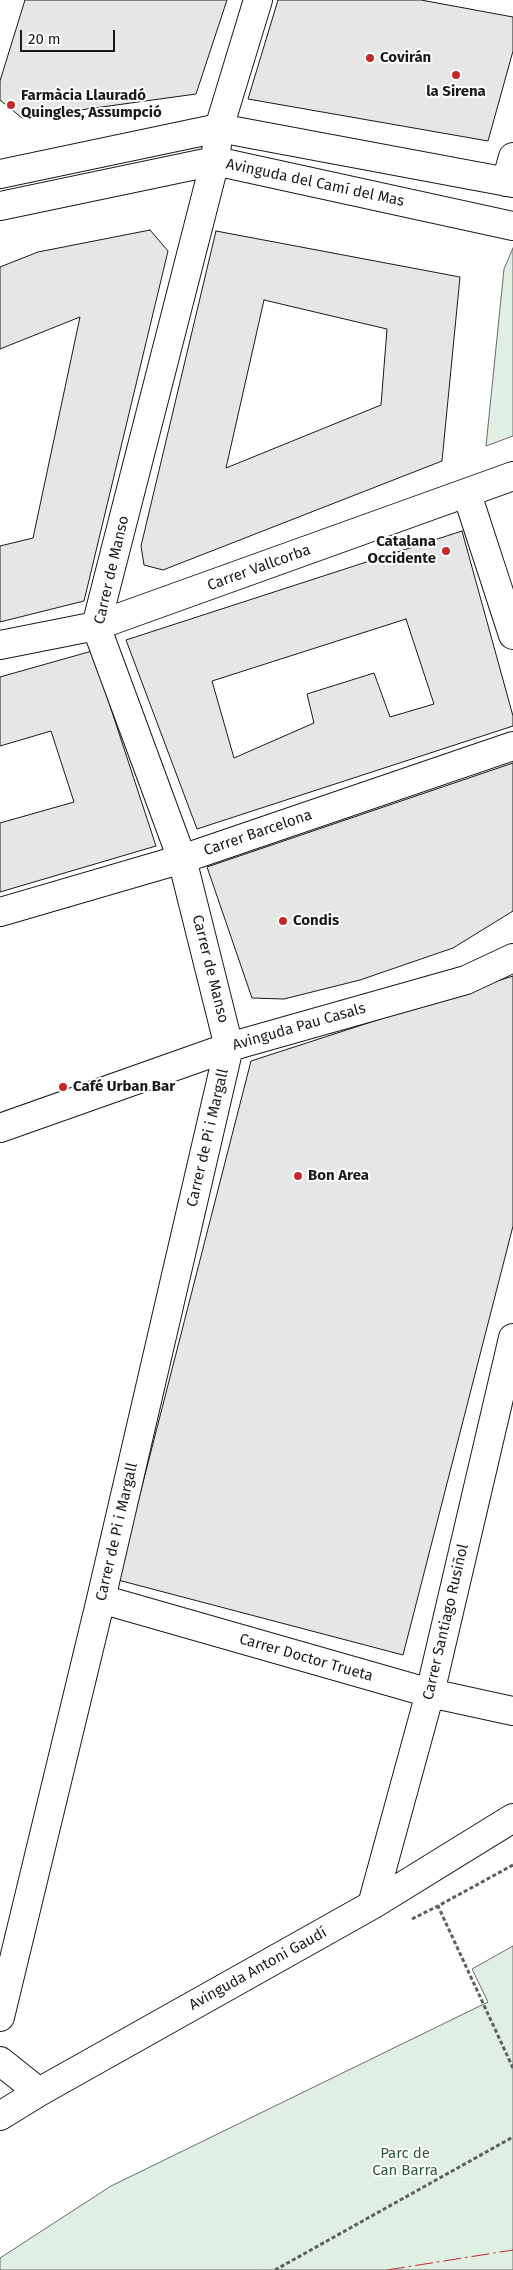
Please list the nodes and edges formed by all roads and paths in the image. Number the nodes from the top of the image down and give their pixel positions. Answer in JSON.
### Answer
{"nodes":[{"id":1,"x":258,"y":0,"type":"edge"},
{"id":2,"x":217,"y":144,"type":"junction"},
{"id":3,"x":0,"y":174,"type":"edge"},
{"id":4,"x":511,"y":174,"type":"edge"},
{"id":5,"x":0,"y":206,"type":"edge"},
{"id":6,"x":513,"y":226,"type":"edge"},
{"id":7,"x":513,"y":476,"type":"edge"},
{"id":8,"x":468,"y":494,"type":"junction"},
{"id":9,"x":96,"y":626,"type":"junction"},
{"id":10,"x":513,"y":635,"type":"edge"},
{"id":11,"x":0,"y":645,"type":"edge"},
{"id":12,"x":513,"y":746,"type":"edge"},
{"id":13,"x":182,"y":859,"type":"junction"},
{"id":14,"x":0,"y":912,"type":"edge"},
{"id":15,"x":513,"y":958,"type":"edge"},
{"id":16,"x":229,"y":1047,"type":"junction"},
{"id":17,"x":0,"y":1128,"type":"edge"},
{"id":18,"x":513,"y":1338,"type":"edge"},
{"id":19,"x":101,"y":1599,"type":"junction"},
{"id":20,"x":430,"y":1693,"type":"junction"},
{"id":21,"x":513,"y":1711,"type":"edge"},
{"id":22,"x":513,"y":1818,"type":"edge"},
{"id":23,"x":513,"y":1864,"type":"edge"},
{"id":24,"x":372,"y":1905,"type":"junction"},
{"id":25,"x":0,"y":2017,"type":"edge"},
{"id":26,"x":0,"y":2061,"type":"edge"},
{"id":27,"x":513,"y":2068,"type":"edge"},
{"id":28,"x":38,"y":2092,"type":"junction"},
{"id":29,"x":0,"y":2116,"type":"edge"},
{"id":30,"x":513,"y":2137,"type":"edge"},
{"id":31,"x":276,"y":2270,"type":"edge"}],
"edges":[{"from":1,"to":2,"type":"street","name":"Carrer de Manso"},
{"from":2,"to":3,"type":"street","name":"Avinguda del Camí del Mas"},
{"from":2,"to":4,"type":"street","name":"Avinguda del Camí del Mas"},
{"from":2,"to":5,"type":"street","name":"Avinguda del Camí del Mas"},
{"from":2,"to":6,"type":"street","name":"Avinguda del Camí del Mas"},
{"from":2,"to":9,"type":"street","name":"Carrer de Manso"},
{"from":7,"to":8,"type":"street","name":"Carrer Vallcorba"},
{"from":8,"to":9,"type":"street","name":"Carrer Vallcorba"},
{"from":8,"to":10,"type":"street"},
{"from":9,"to":11,"type":"street","name":"Carrer Vallcorba"},
{"from":9,"to":13,"type":"street","name":"Carrer de Manso"},
{"from":12,"to":13,"type":"street","name":"Carrer Barcelona"},
{"from":13,"to":14,"type":"street","name":"Carrer Barcelona"},
{"from":13,"to":16,"type":"street","name":"Carrer de Manso"},
{"from":15,"to":16,"type":"street","name":"Avinguda Pau Casals"},
{"from":16,"to":17,"type":"street","name":"Avinguda Pau Casals"},
{"from":16,"to":19,"type":"street","name":"Carrer de Pi i Margall"},
{"from":18,"to":20,"type":"street","name":"Carrer Santiago Rusiñol"},
{"from":19,"to":20,"type":"street","name":"Carrer Doctor Trueta"},
{"from":19,"to":25,"type":"street","name":"Carrer de Pi i Margall"},
{"from":20,"to":21,"type":"street","name":"Carrer Doctor Trueta"},
{"from":20,"to":24,"type":"street","name":"Carrer Santiago Rusiñol"},
{"from":22,"to":24,"type":"street","name":"Avinguda Antoni Gaudí"},
{"from":23,"to":27,"type":"path"},
{"from":24,"to":28,"type":"street","name":"Avinguda Antoni Gaudí"},
{"from":26,"to":28,"type":"street"},
{"from":28,"to":29,"type":"street","name":"Avinguda Antoni Gaudí"},
{"from":30,"to":31,"type":"path"}]}
